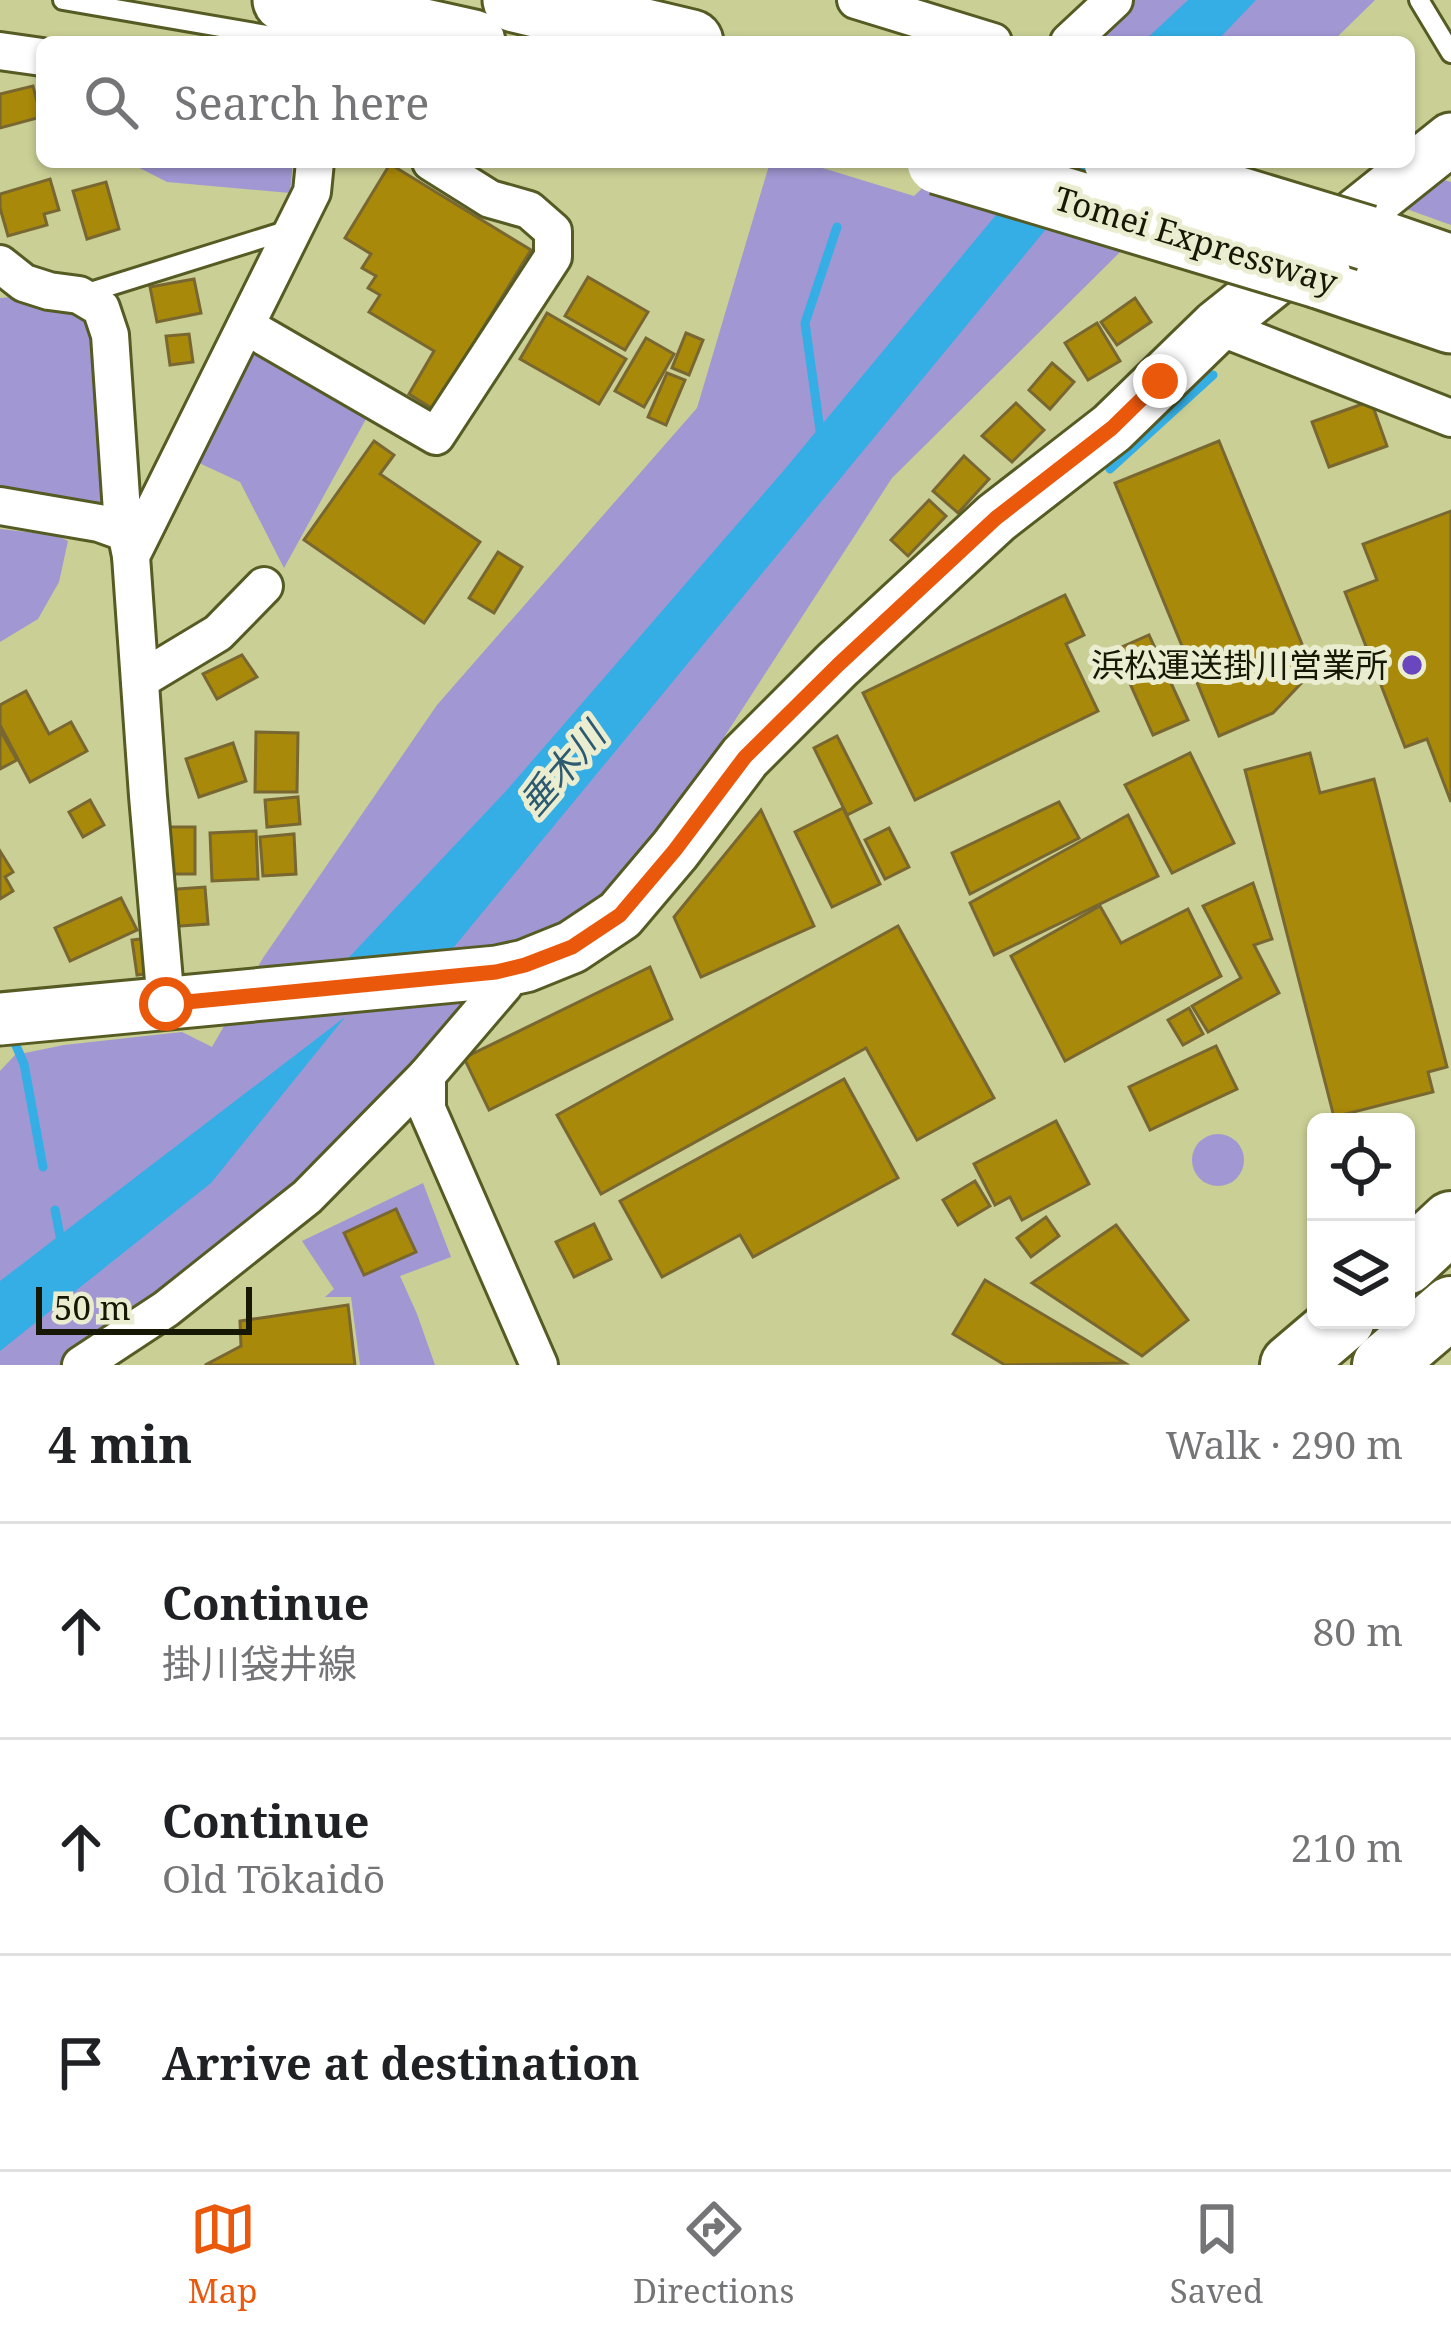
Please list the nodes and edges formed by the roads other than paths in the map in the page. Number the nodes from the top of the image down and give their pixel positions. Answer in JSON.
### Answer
{"nodes":[{"id":1,"x":63,"y":0,"type":"edge"},
{"id":2,"x":285,"y":0,"type":"edge"},
{"id":3,"x":515,"y":0,"type":"edge"},
{"id":4,"x":572,"y":0,"type":"edge"},
{"id":5,"x":856,"y":0,"type":"edge"},
{"id":6,"x":1114,"y":0,"type":"edge"},
{"id":7,"x":1420,"y":0,"type":"edge"},
{"id":8,"x":272,"y":36,"type":"edge"},
{"id":9,"x":446,"y":36,"type":"edge"},
{"id":10,"x":667,"y":36,"type":"edge"},
{"id":11,"x":670,"y":36,"type":"edge"},
{"id":12,"x":973,"y":36,"type":"edge"},
{"id":13,"x":1075,"y":36,"type":"edge"},
{"id":14,"x":0,"y":51,"type":"edge"},
{"id":15,"x":1451,"y":53,"type":"edge"},
{"id":16,"x":36,"y":56,"type":"edge"},
{"id":17,"x":1451,"y":139,"type":"edge"},
{"id":18,"x":314,"y":168,"type":"edge"},
{"id":19,"x":441,"y":168,"type":"edge"},
{"id":20,"x":965,"y":168,"type":"edge"},
{"id":21,"x":1131,"y":168,"type":"edge"},
{"id":22,"x":1415,"y":168,"type":"edge"},
{"id":23,"x":1415,"y":168,"type":"edge"},
{"id":24,"x":295,"y":229,"type":"junction"},
{"id":25,"x":1343,"y":257,"type":"junction"},
{"id":26,"x":1451,"y":267,"type":"edge"},
{"id":27,"x":5,"y":275,"type":"edge"},
{"id":28,"x":79,"y":295,"type":"junction"},
{"id":29,"x":1451,"y":321,"type":"edge"},
{"id":30,"x":246,"y":326,"type":"junction"},
{"id":31,"x":1217,"y":326,"type":"junction"},
{"id":32,"x":1451,"y":418,"type":"edge"},
{"id":33,"x":0,"y":506,"type":"edge"},
{"id":34,"x":129,"y":545,"type":"junction"},
{"id":35,"x":264,"y":586,"type":"dead end"},
{"id":36,"x":140,"y":680,"type":"junction"},
{"id":37,"x":505,"y":970,"type":"junction"},
{"id":38,"x":166,"y":1004,"type":"junction"},
{"id":39,"x":10,"y":1018,"type":"edge"},
{"id":40,"x":427,"y":1076,"type":"junction"},
{"id":41,"x":1451,"y":1189,"type":"edge"},
{"id":42,"x":1451,"y":1222,"type":"edge"},
{"id":43,"x":1415,"y":1223,"type":"edge"},
{"id":44,"x":1415,"y":1256,"type":"edge"},
{"id":45,"x":1451,"y":1307,"type":"edge"},
{"id":46,"x":1307,"y":1323,"type":"edge"},
{"id":47,"x":1334,"y":1329,"type":"edge"},
{"id":48,"x":81,"y":1365,"type":"edge"},
{"id":49,"x":539,"y":1365,"type":"edge"},
{"id":50,"x":1262,"y":1365,"type":"edge"},
{"id":51,"x":1291,"y":1365,"type":"edge"},
{"id":52,"x":1383,"y":1365,"type":"edge"}],
"edges":[{"from":1,"to":8,"type":"lane"},
{"from":2,"to":9,"type":"highway"},
{"from":3,"to":10,"type":"highway"},
{"from":4,"to":11,"type":"lane"},
{"from":5,"to":12,"type":"street"},
{"from":6,"to":13,"type":"street"},
{"from":7,"to":15,"type":"lane"},
{"from":14,"to":16,"type":"street"},
{"from":17,"to":23,"type":"main road"},
{"from":18,"to":24,"type":"street"},
{"from":19,"to":30,"type":"street"},
{"from":20,"to":25,"type":"highway","name":"Tomei Expressway","bridge":true},
{"from":21,"to":25,"type":"highway","name":"Tomei Expressway","bridge":true},
{"from":22,"to":31,"type":"main road"},
{"from":24,"to":28,"type":"lane"},
{"from":24,"to":30,"type":"street"},
{"from":25,"to":26,"type":"highway","name":"Tomei Expressway"},
{"from":25,"to":29,"type":"highway","name":"Tomei Expressway"},
{"from":27,"to":28,"type":"street"},
{"from":28,"to":34,"type":"street"},
{"from":30,"to":34,"type":"street"},
{"from":31,"to":32,"type":"street"},
{"from":31,"to":37,"type":"main road"},
{"from":33,"to":34,"type":"street"},
{"from":34,"to":36,"type":"street"},
{"from":35,"to":36,"type":"street"},
{"from":36,"to":38,"type":"street"},
{"from":37,"to":38,"type":"main road"},
{"from":37,"to":40,"type":"street"},
{"from":38,"to":39,"type":"main road"},
{"from":40,"to":48,"type":"street"},
{"from":40,"to":49,"type":"street"},
{"from":41,"to":43,"type":"street"},
{"from":42,"to":44,"type":"highway"},
{"from":45,"to":52,"type":"highway"},
{"from":46,"to":50,"type":"street"},
{"from":47,"to":51,"type":"highway"}]}
